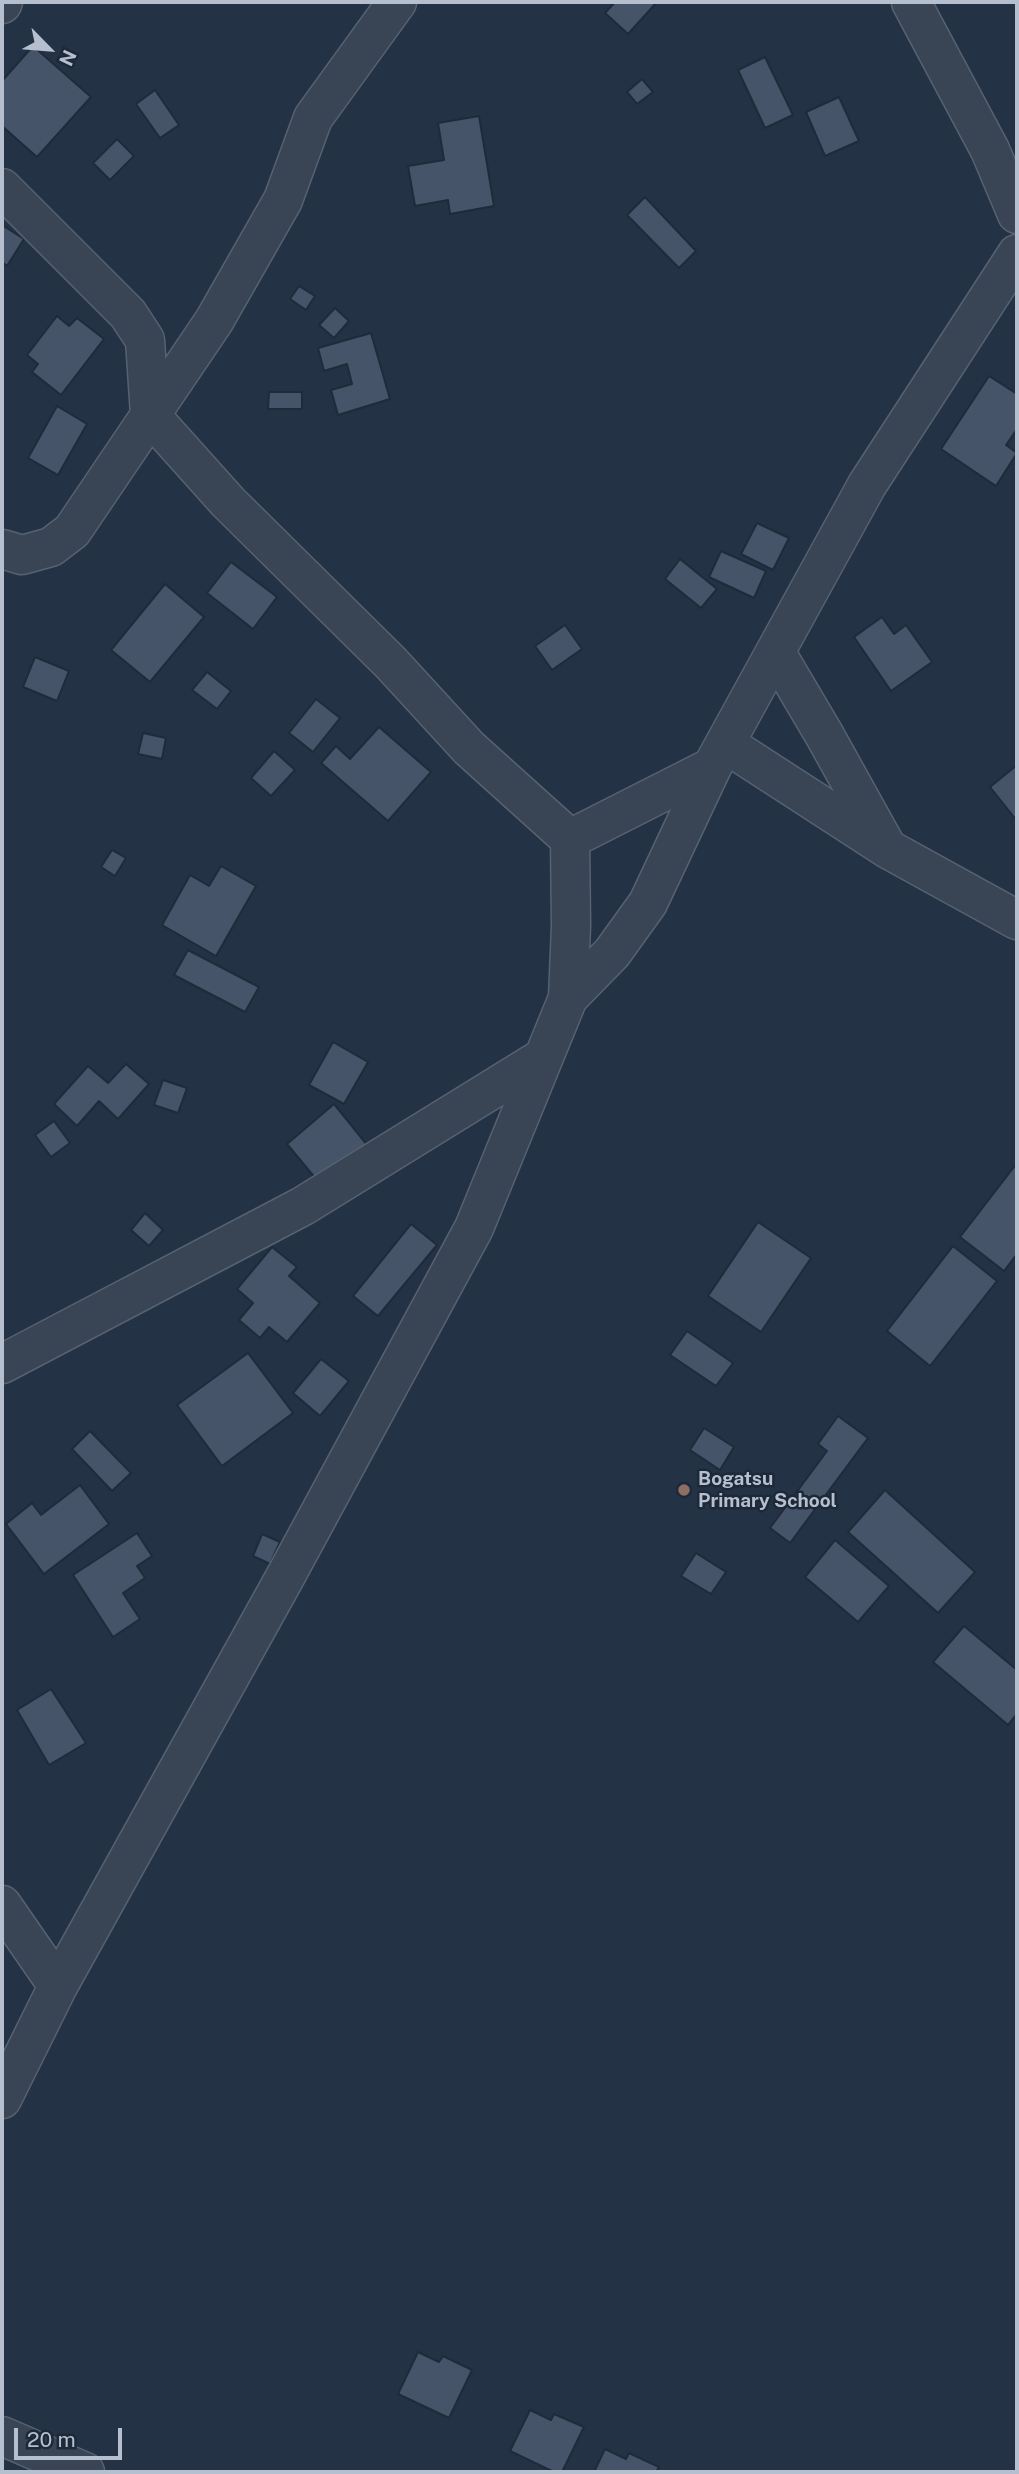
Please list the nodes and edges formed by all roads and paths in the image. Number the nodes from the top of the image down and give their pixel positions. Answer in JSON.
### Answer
{"nodes":[{"id":1,"x":397,"y":2,"type":"edge"},
{"id":2,"x":911,"y":2,"type":"edge"},
{"id":3,"x":2,"y":188,"type":"edge"},
{"id":4,"x":1014,"y":198,"type":"edge"},
{"id":5,"x":1017,"y":254,"type":"edge"},
{"id":6,"x":150,"y":415,"type":"junction"},
{"id":7,"x":2,"y":549,"type":"edge"},
{"id":8,"x":776,"y":653,"type":"junction"},
{"id":9,"x":719,"y":755,"type":"junction"},
{"id":10,"x":570,"y":839,"type":"junction"},
{"id":11,"x":888,"y":849,"type":"junction"},
{"id":12,"x":1017,"y":919,"type":"edge"},
{"id":13,"x":568,"y":998,"type":"junction"},
{"id":14,"x":541,"y":1059,"type":"junction"},
{"id":15,"x":2,"y":1364,"type":"edge"},
{"id":16,"x":2,"y":1905,"type":"edge"},
{"id":17,"x":58,"y":1986,"type":"junction"},
{"id":18,"x":2,"y":2099,"type":"edge"},
{"id":19,"x":2,"y":2437,"type":"edge"},
{"id":20,"x":85,"y":2472,"type":"edge"}],
"edges":[{"from":1,"to":6,"type":"street"},
{"from":2,"to":4,"type":"street"},
{"from":3,"to":6,"type":"street"},
{"from":5,"to":8,"type":"street"},
{"from":6,"to":7,"type":"street"},
{"from":6,"to":10,"type":"street"},
{"from":8,"to":9,"type":"street"},
{"from":8,"to":11,"type":"street"},
{"from":9,"to":10,"type":"street"},
{"from":9,"to":11,"type":"street"},
{"from":9,"to":13,"type":"street"},
{"from":10,"to":13,"type":"street"},
{"from":11,"to":12,"type":"street"},
{"from":13,"to":14,"type":"street"},
{"from":14,"to":15,"type":"street"},
{"from":14,"to":17,"type":"street"},
{"from":16,"to":17,"type":"street"},
{"from":17,"to":18,"type":"street"},
{"from":19,"to":20,"type":"street"}]}
